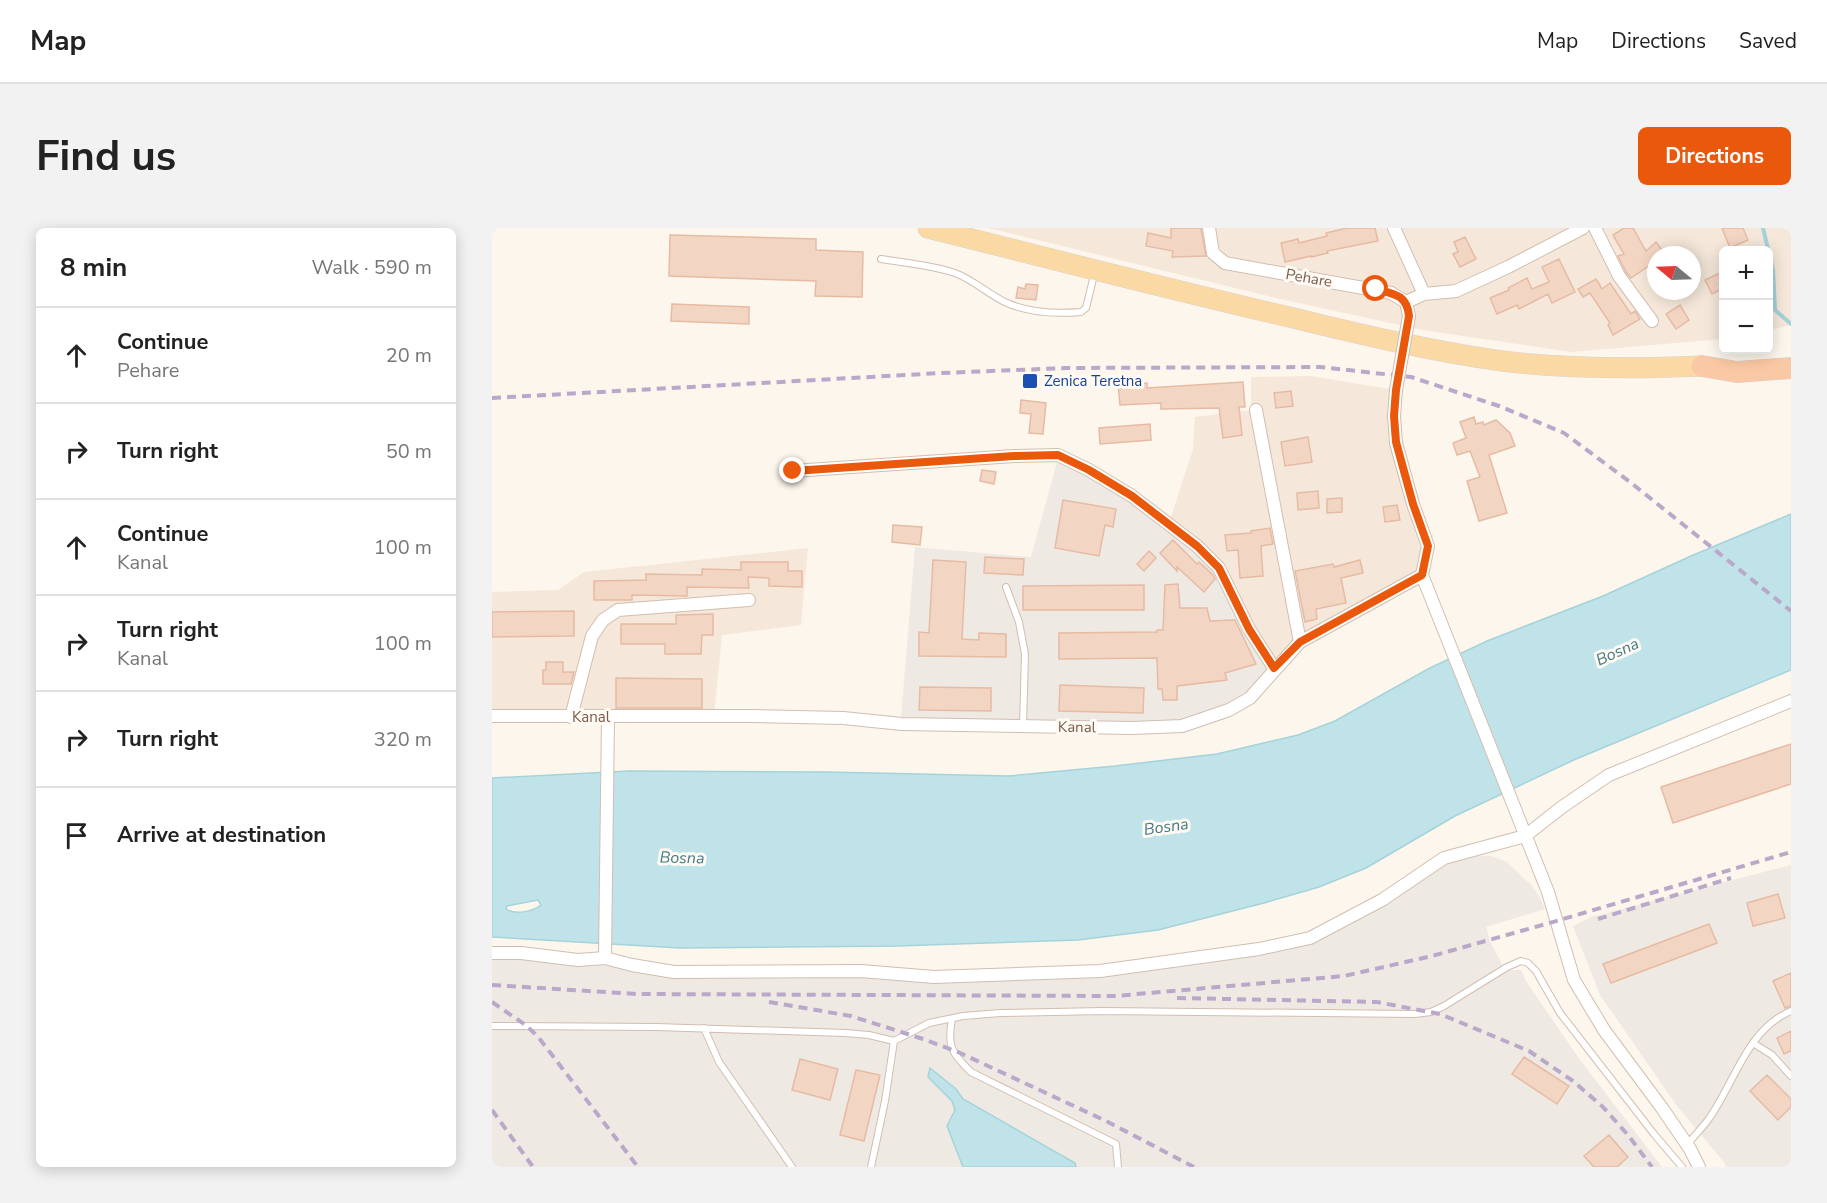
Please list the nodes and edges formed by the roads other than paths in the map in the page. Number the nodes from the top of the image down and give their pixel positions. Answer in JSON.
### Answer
{"nodes":[{"id":1,"x":928,"y":228,"type":"edge"},
{"id":2,"x":1209,"y":228,"type":"edge"},
{"id":3,"x":1394,"y":228,"type":"edge"},
{"id":4,"x":1583,"y":228,"type":"edge"},
{"id":5,"x":1595,"y":228,"type":"edge"},
{"id":6,"x":881,"y":258,"type":"dead end"},
{"id":7,"x":1095,"y":270,"type":"junction"},
{"id":8,"x":1424,"y":294,"type":"junction"},
{"id":9,"x":1406,"y":302,"type":"junction"},
{"id":10,"x":1652,"y":321,"type":"dead end"},
{"id":11,"x":1791,"y":356,"type":"edge"},
{"id":12,"x":1702,"y":366,"type":"junction"},
{"id":13,"x":1791,"y":368,"type":"edge"},
{"id":14,"x":1256,"y":410,"type":"dead end"},
{"id":15,"x":793,"y":471,"type":"dead end"},
{"id":16,"x":1422,"y":575,"type":"junction"},
{"id":17,"x":1006,"y":587,"type":"dead end"},
{"id":18,"x":749,"y":600,"type":"dead end"},
{"id":19,"x":1300,"y":642,"type":"junction"},
{"id":20,"x":1274,"y":668,"type":"junction"},
{"id":21,"x":1791,"y":701,"type":"edge"},
{"id":22,"x":492,"y":716,"type":"edge"},
{"id":23,"x":572,"y":717,"type":"junction"},
{"id":24,"x":608,"y":717,"type":"junction"},
{"id":25,"x":1023,"y":726,"type":"junction"},
{"id":26,"x":1525,"y":836,"type":"junction"},
{"id":27,"x":492,"y":952,"type":"edge"},
{"id":28,"x":606,"y":954,"type":"junction"},
{"id":29,"x":1791,"y":1011,"type":"edge"},
{"id":30,"x":952,"y":1018,"type":"junction"},
{"id":31,"x":492,"y":1026,"type":"edge"},
{"id":32,"x":704,"y":1028,"type":"junction"},
{"id":33,"x":894,"y":1041,"type":"junction"},
{"id":34,"x":1753,"y":1043,"type":"junction"},
{"id":35,"x":1791,"y":1076,"type":"edge"},
{"id":36,"x":1687,"y":1144,"type":"junction"},
{"id":37,"x":792,"y":1167,"type":"edge"},
{"id":38,"x":871,"y":1167,"type":"edge"},
{"id":39,"x":1118,"y":1167,"type":"edge"},
{"id":40,"x":1682,"y":1167,"type":"edge"},
{"id":41,"x":1699,"y":1167,"type":"edge"}],
"edges":[{"from":1,"to":7,"type":"main road"},
{"from":2,"to":9,"type":"street","name":"Pehare"},
{"from":3,"to":8,"type":"street"},
{"from":4,"to":8,"type":"street"},
{"from":5,"to":10,"type":"street"},
{"from":6,"to":7,"type":"lane"},
{"from":7,"to":12,"type":"main road"},
{"from":8,"to":9,"type":"street"},
{"from":9,"to":16,"type":"street","bridge":true},
{"from":11,"to":12,"type":"highway"},
{"from":12,"to":13,"type":"highway"},
{"from":14,"to":19,"type":"street"},
{"from":15,"to":20,"type":"street"},
{"from":16,"to":19,"type":"street","name":"Kanal"},
{"from":16,"to":26,"type":"street"},
{"from":17,"to":25,"type":"lane"},
{"from":18,"to":23,"type":"street"},
{"from":19,"to":20,"type":"street","name":"Kanal"},
{"from":20,"to":25,"type":"street","name":"Kanal"},
{"from":21,"to":26,"type":"street"},
{"from":22,"to":23,"type":"street","name":"Kanal"},
{"from":23,"to":24,"type":"street","name":"Kanal"},
{"from":24,"to":25,"type":"street","name":"Kanal"},
{"from":24,"to":28,"type":"street"},
{"from":26,"to":28,"type":"street"},
{"from":26,"to":36,"type":"street"},
{"from":27,"to":28,"type":"street"},
{"from":29,"to":34,"type":"lane"},
{"from":30,"to":33,"type":"lane"},
{"from":30,"to":39,"type":"lane"},
{"from":30,"to":40,"type":"lane"},
{"from":31,"to":32,"type":"lane"},
{"from":32,"to":33,"type":"lane"},
{"from":32,"to":37,"type":"lane"},
{"from":33,"to":38,"type":"lane"},
{"from":34,"to":35,"type":"lane"},
{"from":34,"to":36,"type":"lane"},
{"from":36,"to":41,"type":"street"}]}
